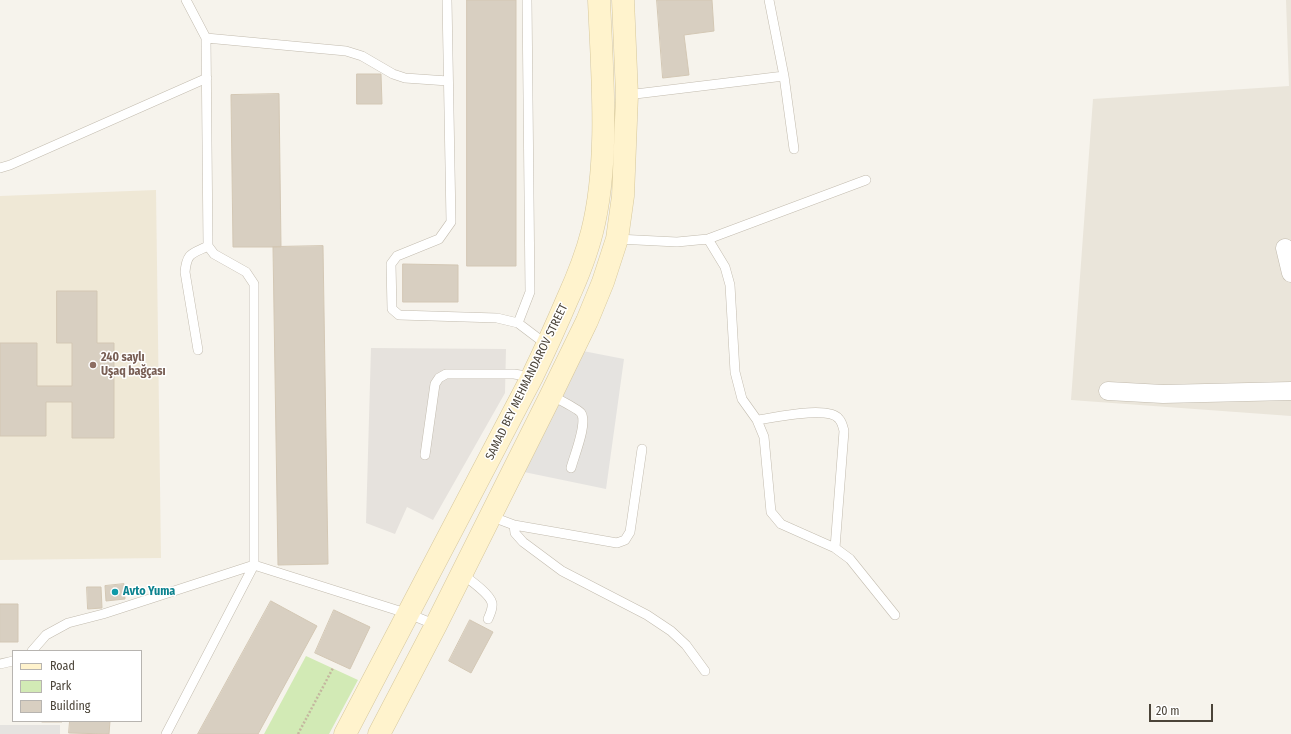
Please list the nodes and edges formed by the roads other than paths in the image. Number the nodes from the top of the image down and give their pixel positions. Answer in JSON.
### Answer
{"nodes":[{"id":1,"x":186,"y":0,"type":"edge"},
{"id":2,"x":447,"y":0,"type":"edge"},
{"id":3,"x":526,"y":0,"type":"edge"},
{"id":4,"x":599,"y":0,"type":"edge"},
{"id":5,"x":623,"y":0,"type":"edge"},
{"id":6,"x":769,"y":0,"type":"edge"},
{"id":7,"x":206,"y":38,"type":"junction"},
{"id":8,"x":784,"y":76,"type":"junction"},
{"id":9,"x":207,"y":78,"type":"junction"},
{"id":10,"x":448,"y":81,"type":"junction"},
{"id":11,"x":627,"y":94,"type":"junction"},
{"id":12,"x":794,"y":149,"type":"dead end"},
{"id":13,"x":0,"y":168,"type":"edge"},
{"id":14,"x":866,"y":180,"type":"dead end"},
{"id":15,"x":617,"y":239,"type":"junction"},
{"id":16,"x":708,"y":239,"type":"junction"},
{"id":17,"x":208,"y":246,"type":"junction"},
{"id":18,"x":1284,"y":248,"type":"dead end"},
{"id":19,"x":1291,"y":273,"type":"edge"},
{"id":20,"x":518,"y":323,"type":"junction"},
{"id":21,"x":547,"y":345,"type":"junction"},
{"id":22,"x":198,"y":350,"type":"dead end"},
{"id":23,"x":532,"y":377,"type":"junction"},
{"id":24,"x":1108,"y":391,"type":"dead end"},
{"id":25,"x":1291,"y":391,"type":"edge"},
{"id":26,"x":551,"y":395,"type":"junction"},
{"id":27,"x":757,"y":420,"type":"junction"},
{"id":28,"x":642,"y":449,"type":"dead end"},
{"id":29,"x":425,"y":455,"type":"dead end"},
{"id":30,"x":571,"y":468,"type":"dead end"},
{"id":31,"x":490,"y":516,"type":"junction"},
{"id":32,"x":514,"y":525,"type":"junction"},
{"id":33,"x":835,"y":548,"type":"junction"},
{"id":34,"x":254,"y":565,"type":"junction"},
{"id":35,"x":462,"y":574,"type":"junction"},
{"id":36,"x":409,"y":614,"type":"junction"},
{"id":37,"x":895,"y":615,"type":"dead end"},
{"id":38,"x":488,"y":619,"type":"dead end"},
{"id":39,"x":436,"y":625,"type":"junction"},
{"id":40,"x":33,"y":650,"type":"edge"},
{"id":41,"x":12,"y":661,"type":"edge"},
{"id":42,"x":0,"y":664,"type":"edge"},
{"id":43,"x":705,"y":671,"type":"dead end"},
{"id":44,"x":166,"y":734,"type":"edge"},
{"id":45,"x":345,"y":734,"type":"edge"},
{"id":46,"x":379,"y":734,"type":"edge"}],
"edges":[{"from":1,"to":7,"type":"lane"},
{"from":2,"to":10,"type":"lane"},
{"from":3,"to":20,"type":"lane"},
{"from":4,"to":21,"type":"main road","name":"SAMAD BEY MEHMANDAROV STREET"},
{"from":5,"to":11,"type":"main road"},
{"from":6,"to":8,"type":"lane"},
{"from":7,"to":9,"type":"lane"},
{"from":7,"to":10,"type":"lane"},
{"from":8,"to":11,"type":"lane"},
{"from":8,"to":12,"type":"lane"},
{"from":9,"to":13,"type":"lane"},
{"from":9,"to":17,"type":"lane"},
{"from":10,"to":20,"type":"lane"},
{"from":11,"to":15,"type":"main road"},
{"from":14,"to":16,"type":"lane"},
{"from":15,"to":16,"type":"lane"},
{"from":15,"to":26,"type":"main road"},
{"from":16,"to":27,"type":"lane"},
{"from":17,"to":22,"type":"lane"},
{"from":17,"to":34,"type":"lane"},
{"from":18,"to":19,"type":"street"},
{"from":20,"to":21,"type":"lane"},
{"from":21,"to":23,"type":"main road","name":"SAMAD BEY MEHMANDAROV STREET"},
{"from":23,"to":29,"type":"lane"},
{"from":23,"to":36,"type":"main road","name":"SAMAD BEY MEHMANDAROV STREET"},
{"from":24,"to":25,"type":"street"},
{"from":26,"to":30,"type":"lane"},
{"from":26,"to":31,"type":"main road"},
{"from":27,"to":33,"type":"lane"},
{"from":27,"to":33,"type":"lane"},
{"from":28,"to":32,"type":"lane"},
{"from":31,"to":32,"type":"lane"},
{"from":31,"to":35,"type":"main road"},
{"from":32,"to":43,"type":"lane"},
{"from":33,"to":37,"type":"lane"},
{"from":34,"to":36,"type":"lane"},
{"from":34,"to":40,"type":"lane"},
{"from":34,"to":44,"type":"lane"},
{"from":35,"to":38,"type":"lane"},
{"from":35,"to":39,"type":"main road"},
{"from":36,"to":39,"type":"lane"},
{"from":36,"to":45,"type":"main road","name":"SAMAD BEY MEHMANDAROV STREET"},
{"from":39,"to":46,"type":"main road"},
{"from":41,"to":42,"type":"lane"}]}
